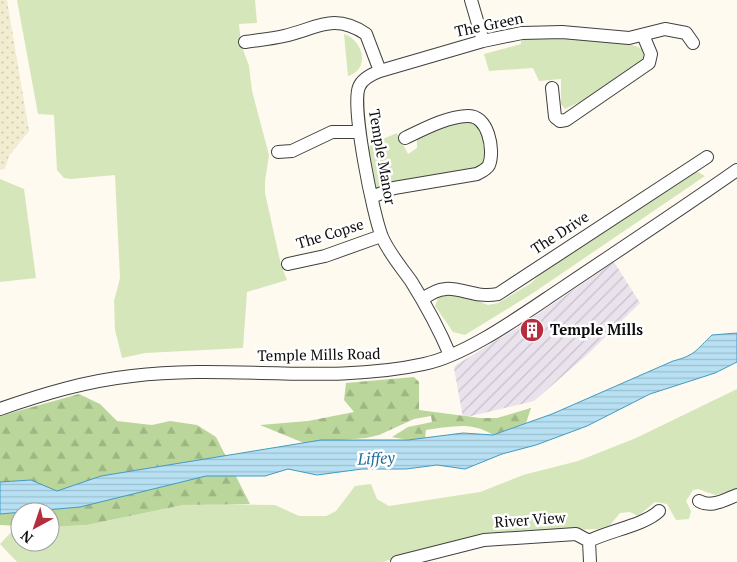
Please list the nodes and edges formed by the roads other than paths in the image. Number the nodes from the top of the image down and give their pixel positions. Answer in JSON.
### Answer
{"nodes":[{"id":1,"x":472,"y":0,"type":"edge"},
{"id":2,"x":643,"y":35,"type":"junction"},
{"id":3,"x":483,"y":41,"type":"junction"},
{"id":4,"x":245,"y":42,"type":"dead end"},
{"id":5,"x":692,"y":43,"type":"dead end"},
{"id":6,"x":377,"y":72,"type":"junction"},
{"id":7,"x":552,"y":88,"type":"dead end"},
{"id":8,"x":359,"y":132,"type":"junction"},
{"id":9,"x":405,"y":138,"type":"dead end"},
{"id":10,"x":278,"y":152,"type":"dead end"},
{"id":11,"x":708,"y":157,"type":"dead end"},
{"id":12,"x":737,"y":170,"type":"edge"},
{"id":13,"x":372,"y":197,"type":"junction"},
{"id":14,"x":381,"y":236,"type":"junction"},
{"id":15,"x":288,"y":264,"type":"dead end"},
{"id":16,"x":423,"y":299,"type":"junction"},
{"id":17,"x":450,"y":356,"type":"junction"},
{"id":18,"x":0,"y":409,"type":"edge"},
{"id":19,"x":737,"y":495,"type":"edge"},
{"id":20,"x":699,"y":501,"type":"dead end"},
{"id":21,"x":659,"y":511,"type":"dead end"},
{"id":22,"x":589,"y":541,"type":"junction"},
{"id":23,"x":397,"y":562,"type":"edge"},
{"id":24,"x":590,"y":562,"type":"edge"}],
"edges":[{"from":1,"to":3,"type":"street"},
{"from":2,"to":3,"type":"street","name":"The Green"},
{"from":2,"to":5,"type":"street","name":"The Green"},
{"from":2,"to":7,"type":"street"},
{"from":3,"to":6,"type":"street","name":"The Green"},
{"from":4,"to":6,"type":"street"},
{"from":6,"to":8,"type":"street","name":"Temple Manor"},
{"from":8,"to":10,"type":"street"},
{"from":8,"to":13,"type":"street","name":"Temple Manor"},
{"from":9,"to":13,"type":"street"},
{"from":11,"to":16,"type":"street","name":"The Drive"},
{"from":12,"to":17,"type":"street","name":"Temple Mills Road"},
{"from":13,"to":14,"type":"street","name":"Temple Manor"},
{"from":14,"to":15,"type":"street","name":"The Copse"},
{"from":14,"to":16,"type":"street","name":"Temple Manor"},
{"from":16,"to":17,"type":"street","name":"Temple Manor"},
{"from":17,"to":18,"type":"street","name":"Temple Mills Road"},
{"from":19,"to":20,"type":"street"},
{"from":21,"to":22,"type":"street"},
{"from":22,"to":23,"type":"street","name":"River View"},
{"from":22,"to":24,"type":"street"}]}
